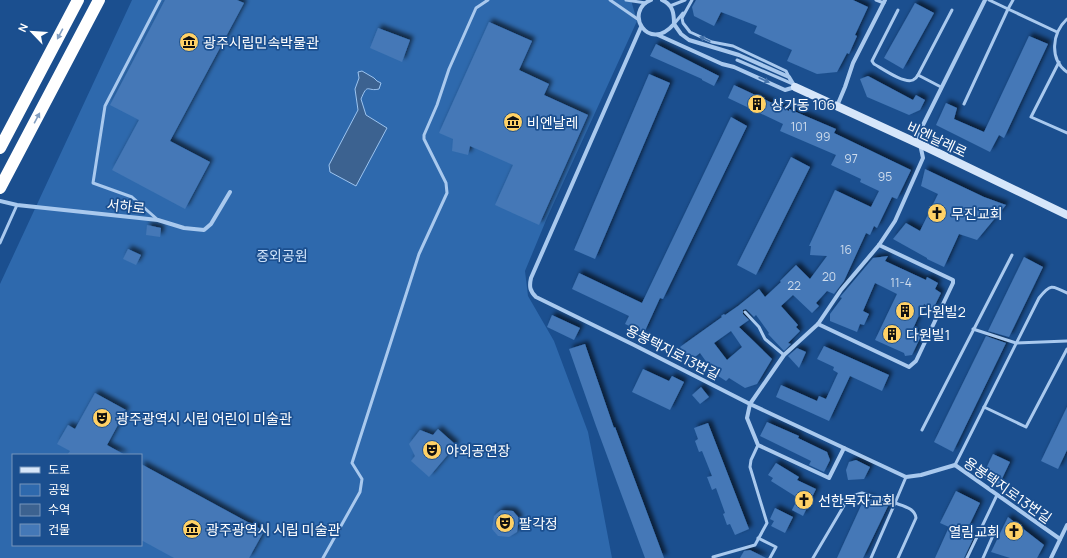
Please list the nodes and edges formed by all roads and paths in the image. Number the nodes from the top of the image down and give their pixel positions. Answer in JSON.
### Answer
{"nodes":[{"id":1,"x":78,"y":0,"type":"edge"},
{"id":2,"x":99,"y":0,"type":"edge"},
{"id":3,"x":160,"y":0,"type":"edge"},
{"id":4,"x":488,"y":0,"type":"edge"},
{"id":5,"x":610,"y":0,"type":"edge"},
{"id":6,"x":626,"y":0,"type":"edge"},
{"id":7,"x":663,"y":0,"type":"edge"},
{"id":8,"x":685,"y":0,"type":"edge"},
{"id":9,"x":692,"y":0,"type":"edge"},
{"id":10,"x":876,"y":0,"type":"edge"},
{"id":11,"x":985,"y":0,"type":"edge"},
{"id":12,"x":989,"y":0,"type":"edge"},
{"id":13,"x":1013,"y":0,"type":"edge"},
{"id":14,"x":633,"y":1,"type":"edge"},
{"id":15,"x":648,"y":1,"type":"edge"},
{"id":16,"x":884,"y":2,"type":"edge"},
{"id":17,"x":670,"y":6,"type":"junction"},
{"id":18,"x":687,"y":9,"type":"junction"},
{"id":19,"x":1008,"y":9,"type":"junction"},
{"id":20,"x":898,"y":10,"type":"dead end"},
{"id":21,"x":952,"y":10,"type":"dead end"},
{"id":22,"x":1067,"y":19,"type":"edge"},
{"id":23,"x":638,"y":20,"type":"junction"},
{"id":24,"x":674,"y":24,"type":"junction"},
{"id":25,"x":641,"y":27,"type":"junction"},
{"id":26,"x":1057,"y":32,"type":"junction"},
{"id":27,"x":658,"y":34,"type":"junction"},
{"id":28,"x":737,"y":60,"type":"dead end"},
{"id":29,"x":1059,"y":62,"type":"junction"},
{"id":30,"x":1067,"y":72,"type":"edge"},
{"id":31,"x":918,"y":75,"type":"junction"},
{"id":32,"x":789,"y":77,"type":"junction"},
{"id":33,"x":794,"y":86,"type":"junction"},
{"id":34,"x":941,"y":87,"type":"junction"},
{"id":35,"x":964,"y":104,"type":"dead end"},
{"id":36,"x":837,"y":106,"type":"junction"},
{"id":37,"x":1067,"y":133,"type":"edge"},
{"id":38,"x":920,"y":145,"type":"junction"},
{"id":39,"x":1,"y":146,"type":"edge"},
{"id":40,"x":0,"y":188,"type":"edge"},
{"id":41,"x":230,"y":192,"type":"dead end"},
{"id":42,"x":0,"y":201,"type":"edge"},
{"id":43,"x":17,"y":205,"type":"junction"},
{"id":44,"x":1067,"y":215,"type":"edge"},
{"id":45,"x":158,"y":220,"type":"junction"},
{"id":46,"x":0,"y":243,"type":"edge"},
{"id":47,"x":879,"y":244,"type":"junction"},
{"id":48,"x":1012,"y":255,"type":"dead end"},
{"id":49,"x":1067,"y":293,"type":"edge"},
{"id":50,"x":745,"y":312,"type":"dead end"},
{"id":51,"x":818,"y":324,"type":"junction"},
{"id":52,"x":974,"y":330,"type":"junction"},
{"id":53,"x":1067,"y":341,"type":"edge"},
{"id":54,"x":1016,"y":343,"type":"junction"},
{"id":55,"x":1067,"y":349,"type":"edge"},
{"id":56,"x":784,"y":355,"type":"junction"},
{"id":57,"x":750,"y":404,"type":"junction"},
{"id":58,"x":984,"y":408,"type":"junction"},
{"id":59,"x":922,"y":430,"type":"dead end"},
{"id":60,"x":758,"y":445,"type":"junction"},
{"id":61,"x":844,"y":448,"type":"junction"},
{"id":62,"x":955,"y":465,"type":"junction"},
{"id":63,"x":906,"y":477,"type":"junction"},
{"id":64,"x":997,"y":495,"type":"junction"},
{"id":65,"x":895,"y":503,"type":"junction"},
{"id":66,"x":1067,"y":525,"type":"edge"},
{"id":67,"x":995,"y":530,"type":"dead end"},
{"id":68,"x":758,"y":538,"type":"junction"},
{"id":69,"x":1060,"y":539,"type":"junction"},
{"id":70,"x":713,"y":557,"type":"edge"},
{"id":71,"x":323,"y":558,"type":"edge"},
{"id":72,"x":770,"y":558,"type":"edge"},
{"id":73,"x":813,"y":558,"type":"edge"},
{"id":74,"x":871,"y":558,"type":"edge"},
{"id":75,"x":898,"y":558,"type":"edge"},
{"id":76,"x":967,"y":558,"type":"edge"},
{"id":77,"x":982,"y":558,"type":"edge"},
{"id":78,"x":1051,"y":558,"type":"edge"}],
"edges":[{"from":1,"to":39,"type":"highway","one_way":true},
{"from":40,"to":2,"type":"highway","one_way":true},
{"from":3,"to":45,"type":"lane"},
{"from":4,"to":71,"type":"lane"},
{"from":5,"to":23,"type":"lane"},
{"from":6,"to":14,"type":"lane"},
{"from":7,"to":17,"type":"street"},
{"from":8,"to":17,"type":"lane"},
{"from":9,"to":18,"type":"lane"},
{"from":10,"to":16,"type":"lane"},
{"from":11,"to":34,"type":"street"},
{"from":12,"to":19,"type":"lane"},
{"from":13,"to":19,"type":"lane"},
{"from":14,"to":15,"type":"lane"},
{"from":15,"to":23,"type":"street"},
{"from":16,"to":36,"type":"street"},
{"from":17,"to":24,"type":"street"},
{"from":18,"to":24,"type":"lane"},
{"from":32,"to":18,"type":"lane","one_way":true},
{"from":19,"to":26,"type":"lane"},
{"from":19,"to":35,"type":"lane"},
{"from":20,"to":31,"type":"lane"},
{"from":21,"to":31,"type":"lane"},
{"from":22,"to":26,"type":"lane"},
{"from":23,"to":25,"type":"street"},
{"from":24,"to":27,"type":"street"},
{"from":24,"to":32,"type":"street"},
{"from":25,"to":27,"type":"street","name":"비엔날레로"},
{"from":25,"to":57,"type":"street","name":"용봉택지로13번길"},
{"from":26,"to":29,"type":"lane"},
{"from":27,"to":33,"type":"street","name":"비엔날레로","one_way":true},
{"from":28,"to":33,"type":"lane"},
{"from":29,"to":30,"type":"lane"},
{"from":29,"to":37,"type":"lane"},
{"from":31,"to":34,"type":"lane"},
{"from":32,"to":33,"type":"street"},
{"from":33,"to":36,"type":"street","name":"비엔날레로"},
{"from":34,"to":38,"type":"street"},
{"from":36,"to":38,"type":"street","name":"비엔날레로"},
{"from":38,"to":44,"type":"street","name":"비엔날레로"},
{"from":38,"to":47,"type":"street"},
{"from":41,"to":45,"type":"street","name":"서하로"},
{"from":42,"to":43,"type":"street","name":"서하로"},
{"from":43,"to":45,"type":"street","name":"서하로"},
{"from":43,"to":46,"type":"lane"},
{"from":47,"to":51,"type":"street"},
{"from":47,"to":51,"type":"street"},
{"from":48,"to":52,"type":"lane"},
{"from":49,"to":54,"type":"lane"},
{"from":50,"to":56,"type":"lane"},
{"from":51,"to":56,"type":"street"},
{"from":52,"to":54,"type":"lane"},
{"from":52,"to":59,"type":"lane"},
{"from":53,"to":54,"type":"lane"},
{"from":54,"to":58,"type":"lane"},
{"from":55,"to":58,"type":"lane"},
{"from":56,"to":57,"type":"street"},
{"from":57,"to":60,"type":"street"},
{"from":57,"to":61,"type":"street","name":"용봉택지로13번길"},
{"from":58,"to":62,"type":"lane"},
{"from":60,"to":61,"type":"street"},
{"from":60,"to":68,"type":"lane"},
{"from":61,"to":63,"type":"street","name":"용봉택지로13번길"},
{"from":62,"to":63,"type":"street","name":"용봉택지로13번길"},
{"from":62,"to":64,"type":"street","name":"용봉택지로13번길"},
{"from":63,"to":65,"type":"lane"},
{"from":64,"to":69,"type":"street","name":"용봉택지로13번길"},
{"from":64,"to":76,"type":"lane"},
{"from":65,"to":73,"type":"lane"},
{"from":65,"to":74,"type":"lane"},
{"from":65,"to":75,"type":"lane"},
{"from":66,"to":69,"type":"street"},
{"from":67,"to":77,"type":"lane"},
{"from":68,"to":70,"type":"lane"},
{"from":68,"to":72,"type":"lane"},
{"from":69,"to":78,"type":"street"}]}
